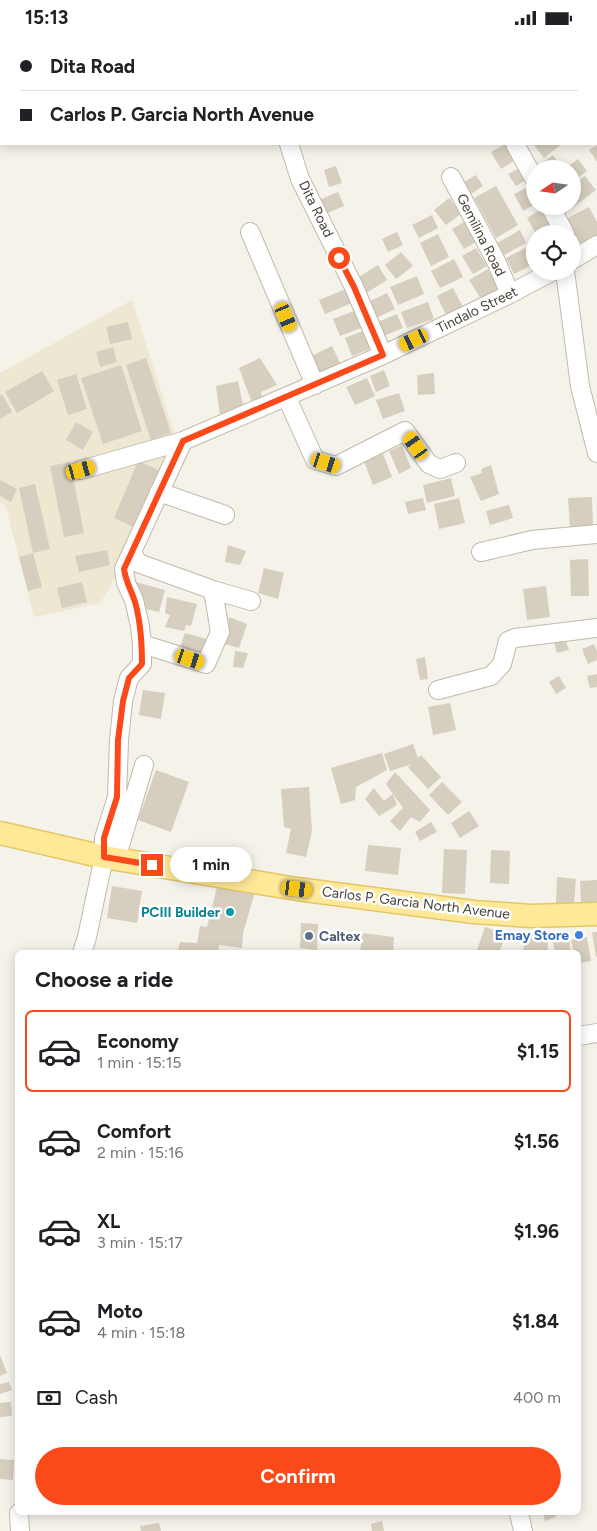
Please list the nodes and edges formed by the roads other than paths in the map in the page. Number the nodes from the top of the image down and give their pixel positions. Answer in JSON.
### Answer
{"nodes":[{"id":1,"x":289,"y":145,"type":"edge"},
{"id":2,"x":516,"y":145,"type":"edge"},
{"id":3,"x":526,"y":164,"type":"edge"},
{"id":4,"x":451,"y":177,"type":"dead end"},
{"id":5,"x":250,"y":232,"type":"dead end"},
{"id":6,"x":597,"y":245,"type":"edge"},
{"id":7,"x":581,"y":252,"type":"edge"},
{"id":8,"x":536,"y":280,"type":"edge"},
{"id":9,"x":567,"y":280,"type":"edge"},
{"id":10,"x":510,"y":294,"type":"junction"},
{"id":11,"x":383,"y":355,"type":"junction"},
{"id":12,"x":315,"y":385,"type":"junction"},
{"id":13,"x":589,"y":388,"type":"edge"},
{"id":14,"x":287,"y":398,"type":"junction"},
{"id":15,"x":183,"y":441,"type":"junction"},
{"id":16,"x":597,"y":453,"type":"edge"},
{"id":17,"x":456,"y":463,"type":"dead end"},
{"id":18,"x":81,"y":470,"type":"dead end"},
{"id":19,"x":158,"y":492,"type":"junction"},
{"id":20,"x":225,"y":515,"type":"dead end"},
{"id":21,"x":597,"y":534,"type":"edge"},
{"id":22,"x":481,"y":552,"type":"dead end"},
{"id":23,"x":132,"y":553,"type":"junction"},
{"id":24,"x":213,"y":590,"type":"junction"},
{"id":25,"x":251,"y":601,"type":"dead end"},
{"id":26,"x":597,"y":628,"type":"edge"},
{"id":27,"x":142,"y":644,"type":"junction"},
{"id":28,"x":438,"y":690,"type":"dead end"},
{"id":29,"x":144,"y":765,"type":"dead end"},
{"id":30,"x":0,"y":833,"type":"edge"},
{"id":31,"x":110,"y":858,"type":"junction"},
{"id":32,"x":597,"y":914,"type":"edge"},
{"id":33,"x":83,"y":950,"type":"edge"},
{"id":34,"x":597,"y":1033,"type":"edge"},
{"id":35,"x":581,"y":1036,"type":"edge"},
{"id":36,"x":19,"y":1515,"type":"edge"},
{"id":37,"x":519,"y":1515,"type":"edge"},
{"id":38,"x":20,"y":1531,"type":"edge"},
{"id":39,"x":523,"y":1531,"type":"edge"}],
"edges":[{"from":1,"to":11,"type":"street","name":"Dita Road"},
{"from":2,"to":3,"type":"street"},
{"from":4,"to":10,"type":"street","name":"Gemilina Road"},
{"from":5,"to":12,"type":"street"},
{"from":6,"to":7,"type":"street"},
{"from":8,"to":10,"type":"street","name":"Tindalo Street"},
{"from":9,"to":13,"type":"street"},
{"from":10,"to":11,"type":"street","name":"Tindalo Street"},
{"from":11,"to":12,"type":"street","name":"Tindalo Street"},
{"from":12,"to":14,"type":"street","name":"Tindalo Street"},
{"from":13,"to":16,"type":"street"},
{"from":14,"to":15,"type":"street","name":"Tindalo Street"},
{"from":14,"to":17,"type":"street"},
{"from":15,"to":18,"type":"street","name":"Tindalo Street"},
{"from":15,"to":19,"type":"street"},
{"from":19,"to":20,"type":"street"},
{"from":19,"to":23,"type":"street"},
{"from":21,"to":22,"type":"street"},
{"from":23,"to":24,"type":"street"},
{"from":23,"to":27,"type":"street"},
{"from":24,"to":25,"type":"street"},
{"from":24,"to":27,"type":"street"},
{"from":26,"to":28,"type":"street"},
{"from":27,"to":31,"type":"street"},
{"from":29,"to":31,"type":"street"},
{"from":30,"to":31,"type":"main road","name":"Carlos P. Garcia North Avenue"},
{"from":31,"to":32,"type":"main road","name":"Carlos P. Garcia North Avenue"},
{"from":31,"to":33,"type":"street"},
{"from":34,"to":35,"type":"street"},
{"from":36,"to":38,"type":"street"},
{"from":37,"to":39,"type":"street"}]}
